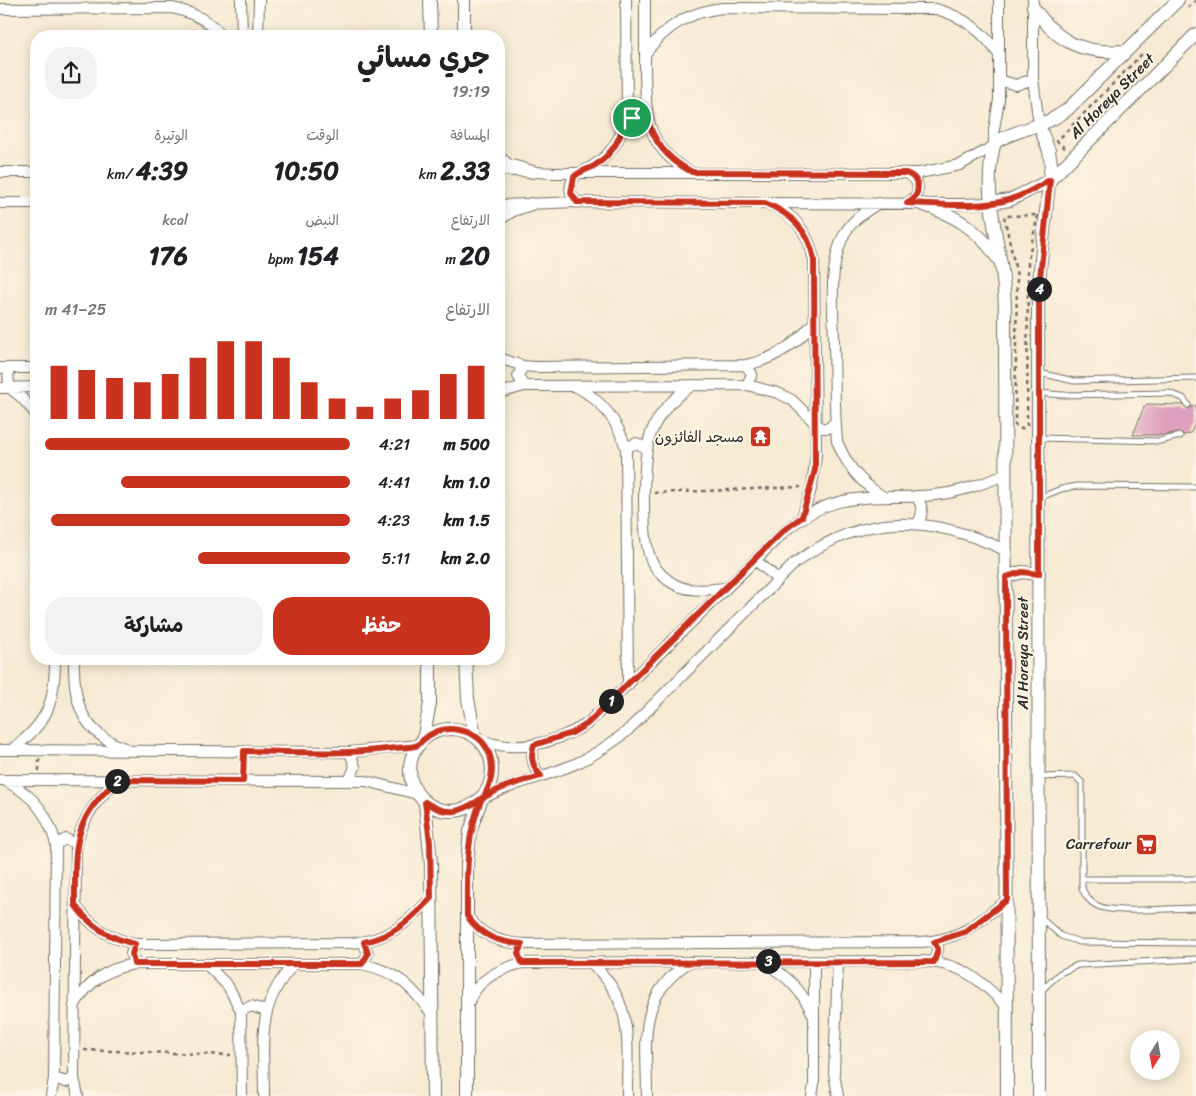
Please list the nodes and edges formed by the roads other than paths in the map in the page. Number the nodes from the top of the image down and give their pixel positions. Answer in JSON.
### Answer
{"nodes":[{"id":1,"x":242,"y":0,"type":"edge"},
{"id":2,"x":259,"y":0,"type":"edge"},
{"id":3,"x":430,"y":0,"type":"edge"},
{"id":4,"x":464,"y":0,"type":"edge"},
{"id":5,"x":626,"y":0,"type":"edge"},
{"id":6,"x":645,"y":0,"type":"edge"},
{"id":7,"x":999,"y":0,"type":"edge"},
{"id":8,"x":1178,"y":0,"type":"edge"},
{"id":9,"x":701,"y":1,"type":"edge"},
{"id":10,"x":1033,"y":3,"type":"edge"},
{"id":11,"x":137,"y":4,"type":"edge"},
{"id":12,"x":185,"y":5,"type":"edge"},
{"id":13,"x":939,"y":5,"type":"edge"},
{"id":14,"x":0,"y":9,"type":"edge"},
{"id":15,"x":709,"y":9,"type":"junction"},
{"id":16,"x":216,"y":30,"type":"edge"},
{"id":17,"x":242,"y":30,"type":"edge"},
{"id":18,"x":258,"y":30,"type":"edge"},
{"id":19,"x":431,"y":30,"type":"edge"},
{"id":20,"x":464,"y":30,"type":"edge"},
{"id":21,"x":1196,"y":34,"type":"edge"},
{"id":22,"x":1125,"y":51,"type":"junction"},
{"id":23,"x":645,"y":54,"type":"junction"},
{"id":24,"x":999,"y":55,"type":"junction"},
{"id":25,"x":1034,"y":79,"type":"junction"},
{"id":26,"x":999,"y":80,"type":"junction"},
{"id":27,"x":627,"y":114,"type":"junction"},
{"id":28,"x":646,"y":114,"type":"junction"},
{"id":29,"x":1039,"y":125,"type":"junction"},
{"id":30,"x":994,"y":146,"type":"junction"},
{"id":31,"x":505,"y":163,"type":"edge"},
{"id":32,"x":505,"y":170,"type":"edge"},
{"id":33,"x":0,"y":172,"type":"edge"},
{"id":34,"x":30,"y":172,"type":"edge"},
{"id":35,"x":533,"y":172,"type":"junction"},
{"id":36,"x":580,"y":172,"type":"junction"},
{"id":37,"x":692,"y":172,"type":"junction"},
{"id":38,"x":906,"y":173,"type":"junction"},
{"id":39,"x":1050,"y":180,"type":"junction"},
{"id":40,"x":577,"y":202,"type":"junction"},
{"id":41,"x":0,"y":203,"type":"edge"},
{"id":42,"x":30,"y":203,"type":"edge"},
{"id":43,"x":765,"y":203,"type":"junction"},
{"id":44,"x":880,"y":203,"type":"junction"},
{"id":45,"x":907,"y":203,"type":"junction"},
{"id":46,"x":989,"y":203,"type":"junction"},
{"id":47,"x":531,"y":204,"type":"junction"},
{"id":48,"x":921,"y":204,"type":"junction"},
{"id":49,"x":505,"y":205,"type":"edge"},
{"id":50,"x":505,"y":215,"type":"edge"},
{"id":51,"x":1001,"y":265,"type":"junction"},
{"id":52,"x":814,"y":300,"type":"junction"},
{"id":53,"x":834,"y":300,"type":"junction"},
{"id":54,"x":814,"y":322,"type":"junction"},
{"id":55,"x":505,"y":360,"type":"edge"},
{"id":56,"x":746,"y":365,"type":"junction"},
{"id":57,"x":522,"y":366,"type":"junction"},
{"id":58,"x":4,"y":368,"type":"edge"},
{"id":59,"x":30,"y":368,"type":"edge"},
{"id":60,"x":1039,"y":373,"type":"junction"},
{"id":61,"x":1196,"y":378,"type":"edge"},
{"id":62,"x":572,"y":385,"type":"junction"},
{"id":63,"x":692,"y":385,"type":"junction"},
{"id":64,"x":747,"y":385,"type":"junction"},
{"id":65,"x":524,"y":386,"type":"junction"},
{"id":66,"x":30,"y":387,"type":"edge"},
{"id":67,"x":4,"y":388,"type":"edge"},
{"id":68,"x":505,"y":391,"type":"edge"},
{"id":69,"x":1038,"y":393,"type":"junction"},
{"id":70,"x":1188,"y":405,"type":"dead end"},
{"id":71,"x":30,"y":407,"type":"edge"},
{"id":72,"x":835,"y":422,"type":"junction"},
{"id":73,"x":816,"y":424,"type":"junction"},
{"id":74,"x":1180,"y":436,"type":"dead end"},
{"id":75,"x":1039,"y":438,"type":"junction"},
{"id":76,"x":626,"y":448,"type":"junction"},
{"id":77,"x":646,"y":448,"type":"junction"},
{"id":78,"x":1005,"y":475,"type":"junction"},
{"id":79,"x":1196,"y":487,"type":"edge"},
{"id":80,"x":882,"y":496,"type":"junction"},
{"id":81,"x":916,"y":496,"type":"junction"},
{"id":82,"x":1039,"y":498,"type":"junction"},
{"id":83,"x":802,"y":517,"type":"junction"},
{"id":84,"x":917,"y":524,"type":"junction"},
{"id":85,"x":1005,"y":550,"type":"junction"},
{"id":86,"x":755,"y":560,"type":"junction"},
{"id":87,"x":1039,"y":574,"type":"junction"},
{"id":88,"x":1006,"y":577,"type":"junction"},
{"id":89,"x":778,"y":580,"type":"junction"},
{"id":90,"x":726,"y":588,"type":"junction"},
{"id":91,"x":55,"y":665,"type":"edge"},
{"id":92,"x":74,"y":665,"type":"edge"},
{"id":93,"x":430,"y":665,"type":"edge"},
{"id":94,"x":466,"y":665,"type":"edge"},
{"id":95,"x":628,"y":685,"type":"junction"},
{"id":96,"x":55,"y":689,"type":"junction"},
{"id":97,"x":74,"y":690,"type":"junction"},
{"id":98,"x":476,"y":737,"type":"junction"},
{"id":99,"x":420,"y":742,"type":"junction"},
{"id":100,"x":534,"y":745,"type":"junction"},
{"id":101,"x":0,"y":750,"type":"edge"},
{"id":102,"x":11,"y":750,"type":"junction"},
{"id":103,"x":130,"y":750,"type":"junction"},
{"id":104,"x":350,"y":752,"type":"junction"},
{"id":105,"x":541,"y":776,"type":"junction"},
{"id":106,"x":1039,"y":777,"type":"junction"},
{"id":107,"x":2,"y":780,"type":"edge"},
{"id":108,"x":118,"y":780,"type":"junction"},
{"id":109,"x":349,"y":781,"type":"junction"},
{"id":110,"x":421,"y":798,"type":"junction"},
{"id":111,"x":483,"y":798,"type":"junction"},
{"id":112,"x":56,"y":844,"type":"junction"},
{"id":113,"x":76,"y":844,"type":"junction"},
{"id":114,"x":1082,"y":879,"type":"junction"},
{"id":115,"x":1196,"y":879,"type":"edge"},
{"id":116,"x":431,"y":898,"type":"junction"},
{"id":117,"x":1007,"y":900,"type":"junction"},
{"id":118,"x":75,"y":905,"type":"junction"},
{"id":119,"x":1196,"y":908,"type":"edge"},
{"id":120,"x":467,"y":916,"type":"junction"},
{"id":121,"x":1040,"y":916,"type":"junction"},
{"id":122,"x":364,"y":942,"type":"junction"},
{"id":123,"x":934,"y":942,"type":"junction"},
{"id":124,"x":1196,"y":943,"type":"edge"},
{"id":125,"x":135,"y":944,"type":"junction"},
{"id":126,"x":522,"y":944,"type":"junction"},
{"id":127,"x":1196,"y":959,"type":"edge"},
{"id":128,"x":814,"y":961,"type":"junction"},
{"id":129,"x":838,"y":961,"type":"junction"},
{"id":130,"x":590,"y":962,"type":"junction"},
{"id":131,"x":689,"y":962,"type":"junction"},
{"id":132,"x":762,"y":962,"type":"junction"},
{"id":133,"x":934,"y":962,"type":"junction"},
{"id":134,"x":522,"y":963,"type":"junction"},
{"id":135,"x":134,"y":964,"type":"junction"},
{"id":136,"x":206,"y":964,"type":"junction"},
{"id":137,"x":294,"y":964,"type":"junction"},
{"id":138,"x":362,"y":964,"type":"junction"},
{"id":139,"x":1040,"y":994,"type":"junction"},
{"id":140,"x":74,"y":1006,"type":"junction"},
{"id":141,"x":1007,"y":1007,"type":"junction"},
{"id":142,"x":467,"y":1010,"type":"junction"},
{"id":143,"x":241,"y":1011,"type":"junction"},
{"id":144,"x":266,"y":1011,"type":"junction"},
{"id":145,"x":432,"y":1014,"type":"junction"},
{"id":146,"x":814,"y":1017,"type":"junction"},
{"id":147,"x":627,"y":1026,"type":"junction"},
{"id":148,"x":647,"y":1026,"type":"junction"},
{"id":149,"x":54,"y":1078,"type":"junction"},
{"id":150,"x":74,"y":1078,"type":"junction"},
{"id":151,"x":51,"y":1096,"type":"edge"},
{"id":152,"x":78,"y":1096,"type":"edge"},
{"id":153,"x":242,"y":1096,"type":"edge"},
{"id":154,"x":264,"y":1096,"type":"edge"},
{"id":155,"x":433,"y":1096,"type":"edge"},
{"id":156,"x":467,"y":1096,"type":"edge"},
{"id":157,"x":627,"y":1096,"type":"edge"},
{"id":158,"x":647,"y":1096,"type":"edge"},
{"id":159,"x":812,"y":1096,"type":"edge"},
{"id":160,"x":838,"y":1096,"type":"edge"},
{"id":161,"x":1006,"y":1096,"type":"edge"},
{"id":162,"x":1040,"y":1096,"type":"edge"}],
"edges":[{"from":1,"to":17,"type":"street"},
{"from":2,"to":18,"type":"street"},
{"from":3,"to":19,"type":"street"},
{"from":4,"to":20,"type":"street"},
{"from":5,"to":27,"type":"street"},
{"from":6,"to":23,"type":"street"},
{"from":7,"to":24,"type":"street"},
{"from":8,"to":22,"type":"street","name":"Al Horeya Street"},
{"from":9,"to":15,"type":"street"},
{"from":10,"to":22,"type":"street"},
{"from":10,"to":25,"type":"street"},
{"from":11,"to":12,"type":"street"},
{"from":11,"to":14,"type":"street"},
{"from":12,"to":16,"type":"street"},
{"from":13,"to":15,"type":"street"},
{"from":13,"to":24,"type":"street"},
{"from":15,"to":23,"type":"street"},
{"from":21,"to":39,"type":"street","name":"Al Horeya Street"},
{"from":22,"to":29,"type":"street","name":"Al Horeya Street"},
{"from":23,"to":28,"type":"street"},
{"from":24,"to":26,"type":"street"},
{"from":25,"to":26,"type":"street"},
{"from":25,"to":29,"type":"street"},
{"from":26,"to":30,"type":"street"},
{"from":27,"to":28,"type":"street"},
{"from":27,"to":36,"type":"street"},
{"from":28,"to":37,"type":"street"},
{"from":29,"to":30,"type":"street","name":"Al Horeya Street"},
{"from":29,"to":39,"type":"street","name":"Al Horeya Street"},
{"from":30,"to":38,"type":"street"},
{"from":30,"to":46,"type":"street","name":"Al Horeya Street"},
{"from":31,"to":35,"type":"street"},
{"from":32,"to":35,"type":"street"},
{"from":33,"to":34,"type":"street"},
{"from":35,"to":36,"type":"street"},
{"from":36,"to":37,"type":"street"},
{"from":36,"to":40,"type":"street"},
{"from":37,"to":38,"type":"street"},
{"from":38,"to":45,"type":"street"},
{"from":39,"to":46,"type":"street","name":"Al Horeya Street"},
{"from":39,"to":60,"type":"street","name":"Al Horeya Street"},
{"from":40,"to":43,"type":"street"},
{"from":40,"to":47,"type":"street"},
{"from":41,"to":42,"type":"street"},
{"from":43,"to":44,"type":"street"},
{"from":43,"to":52,"type":"street"},
{"from":44,"to":45,"type":"street"},
{"from":44,"to":53,"type":"street"},
{"from":45,"to":48,"type":"street"},
{"from":46,"to":48,"type":"street"},
{"from":46,"to":51,"type":"street","name":"Al Horeya Street"},
{"from":47,"to":49,"type":"street"},
{"from":47,"to":50,"type":"street"},
{"from":48,"to":51,"type":"street"},
{"from":51,"to":78,"type":"street","name":"Al Horeya Street"},
{"from":52,"to":53,"type":"street"},
{"from":52,"to":54,"type":"street"},
{"from":53,"to":72,"type":"street"},
{"from":54,"to":56,"type":"street"},
{"from":54,"to":73,"type":"street"},
{"from":55,"to":57,"type":"street"},
{"from":56,"to":57,"type":"street"},
{"from":56,"to":64,"type":"street"},
{"from":57,"to":65,"type":"street"},
{"from":58,"to":59,"type":"street"},
{"from":58,"to":67,"type":"street"},
{"from":60,"to":61,"type":"lane"},
{"from":60,"to":69,"type":"street","name":"Al Horeya Street"},
{"from":62,"to":63,"type":"street"},
{"from":62,"to":65,"type":"street"},
{"from":62,"to":76,"type":"street"},
{"from":63,"to":64,"type":"street"},
{"from":63,"to":77,"type":"street"},
{"from":64,"to":73,"type":"street"},
{"from":65,"to":68,"type":"street"},
{"from":66,"to":67,"type":"street"},
{"from":67,"to":71,"type":"street"},
{"from":69,"to":70,"type":"lane"},
{"from":69,"to":75,"type":"street","name":"Al Horeya Street"},
{"from":72,"to":73,"type":"street"},
{"from":72,"to":80,"type":"street"},
{"from":73,"to":83,"type":"street"},
{"from":74,"to":75,"type":"lane"},
{"from":75,"to":82,"type":"street","name":"Al Horeya Street"},
{"from":76,"to":77,"type":"street"},
{"from":76,"to":95,"type":"street"},
{"from":77,"to":90,"type":"street"},
{"from":78,"to":81,"type":"street"},
{"from":78,"to":85,"type":"street","name":"Al Horeya Street"},
{"from":79,"to":82,"type":"lane"},
{"from":80,"to":81,"type":"street"},
{"from":80,"to":83,"type":"street"},
{"from":81,"to":84,"type":"street"},
{"from":82,"to":87,"type":"street","name":"Al Horeya Street"},
{"from":83,"to":86,"type":"street"},
{"from":84,"to":85,"type":"street"},
{"from":84,"to":89,"type":"street"},
{"from":85,"to":88,"type":"street","name":"Al Horeya Street"},
{"from":86,"to":89,"type":"street"},
{"from":86,"to":90,"type":"street"},
{"from":87,"to":88,"type":"street"},
{"from":87,"to":106,"type":"street","name":"Al Horeya Street"},
{"from":88,"to":117,"type":"street","name":"Al Horeya Street"},
{"from":89,"to":105,"type":"street"},
{"from":90,"to":95,"type":"street"},
{"from":91,"to":96,"type":"street"},
{"from":92,"to":97,"type":"street"},
{"from":93,"to":99,"type":"street"},
{"from":94,"to":98,"type":"street"},
{"from":95,"to":100,"type":"street"},
{"from":96,"to":97,"type":"street"},
{"from":96,"to":102,"type":"street"},
{"from":97,"to":103,"type":"street"},
{"from":98,"to":99,"type":"street"},
{"from":98,"to":100,"type":"street"},
{"from":98,"to":111,"type":"street"},
{"from":99,"to":104,"type":"street"},
{"from":99,"to":110,"type":"street"},
{"from":100,"to":105,"type":"street"},
{"from":101,"to":102,"type":"street"},
{"from":102,"to":103,"type":"street"},
{"from":103,"to":104,"type":"street"},
{"from":104,"to":109,"type":"street"},
{"from":105,"to":111,"type":"street"},
{"from":106,"to":114,"type":"lane"},
{"from":106,"to":121,"type":"street","name":"Al Horeya Street"},
{"from":107,"to":108,"type":"street"},
{"from":107,"to":112,"type":"street"},
{"from":108,"to":109,"type":"street"},
{"from":108,"to":113,"type":"street"},
{"from":109,"to":110,"type":"street"},
{"from":110,"to":111,"type":"street"},
{"from":110,"to":116,"type":"street"},
{"from":111,"to":120,"type":"street"},
{"from":112,"to":113,"type":"street"},
{"from":112,"to":149,"type":"street"},
{"from":113,"to":118,"type":"street"},
{"from":114,"to":115,"type":"lane"},
{"from":114,"to":119,"type":"lane"},
{"from":116,"to":122,"type":"street"},
{"from":116,"to":145,"type":"street"},
{"from":117,"to":123,"type":"street"},
{"from":117,"to":141,"type":"street","name":"Al Horeya Street"},
{"from":118,"to":125,"type":"street"},
{"from":118,"to":140,"type":"street"},
{"from":120,"to":126,"type":"street"},
{"from":120,"to":142,"type":"street"},
{"from":121,"to":124,"type":"lane"},
{"from":121,"to":139,"type":"street","name":"Al Horeya Street"},
{"from":122,"to":125,"type":"street"},
{"from":122,"to":138,"type":"street"},
{"from":123,"to":126,"type":"street"},
{"from":123,"to":133,"type":"street"},
{"from":125,"to":135,"type":"street"},
{"from":126,"to":134,"type":"street"},
{"from":127,"to":139,"type":"lane"},
{"from":128,"to":129,"type":"street"},
{"from":128,"to":132,"type":"street"},
{"from":128,"to":146,"type":"street"},
{"from":129,"to":133,"type":"street"},
{"from":129,"to":160,"type":"street"},
{"from":130,"to":131,"type":"street"},
{"from":130,"to":134,"type":"street"},
{"from":130,"to":147,"type":"street"},
{"from":131,"to":132,"type":"street"},
{"from":131,"to":148,"type":"street"},
{"from":132,"to":146,"type":"street"},
{"from":133,"to":141,"type":"street"},
{"from":134,"to":142,"type":"street"},
{"from":135,"to":136,"type":"street"},
{"from":135,"to":140,"type":"street"},
{"from":136,"to":137,"type":"street"},
{"from":136,"to":143,"type":"street"},
{"from":137,"to":138,"type":"street"},
{"from":137,"to":144,"type":"street"},
{"from":138,"to":145,"type":"street"},
{"from":139,"to":162,"type":"street","name":"Al Horeya Street"},
{"from":140,"to":150,"type":"street"},
{"from":141,"to":161,"type":"street","name":"Al Horeya Street"},
{"from":142,"to":156,"type":"street"},
{"from":143,"to":144,"type":"street"},
{"from":143,"to":153,"type":"street"},
{"from":144,"to":154,"type":"street"},
{"from":145,"to":155,"type":"street"},
{"from":146,"to":159,"type":"street"},
{"from":147,"to":148,"type":"street"},
{"from":147,"to":157,"type":"street"},
{"from":148,"to":158,"type":"street"},
{"from":149,"to":150,"type":"street"},
{"from":149,"to":151,"type":"street"},
{"from":150,"to":152,"type":"street"}]}
